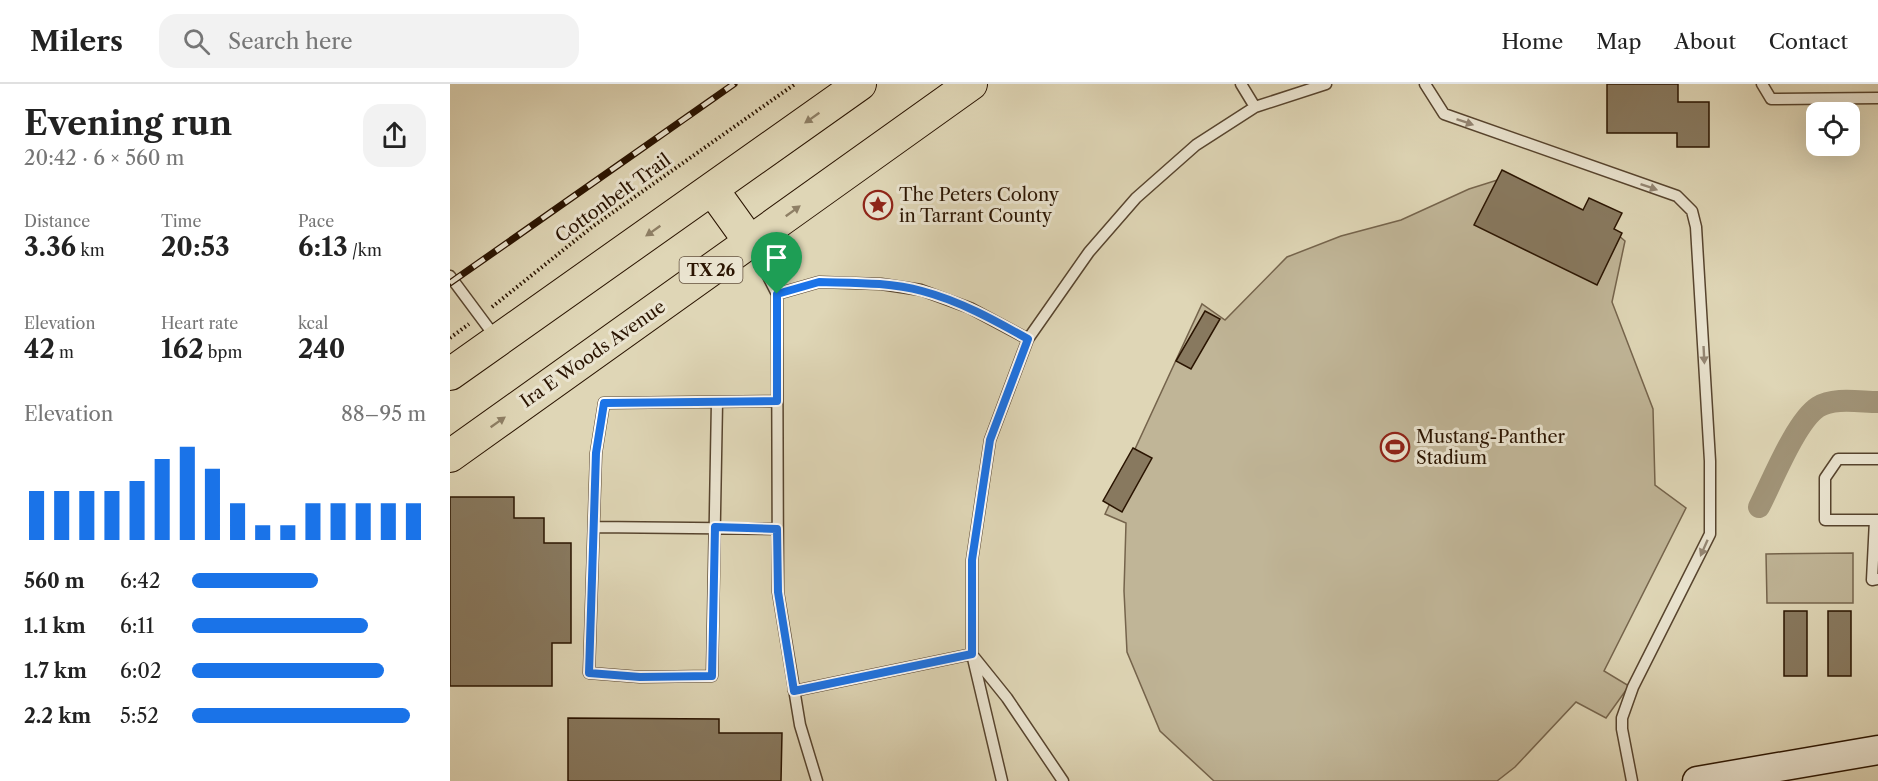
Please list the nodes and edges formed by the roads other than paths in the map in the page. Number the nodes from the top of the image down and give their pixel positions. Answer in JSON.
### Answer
{"nodes":[{"id":1,"x":860,"y":84,"type":"edge"},
{"id":2,"x":971,"y":84,"type":"edge"},
{"id":3,"x":1241,"y":84,"type":"edge"},
{"id":4,"x":1326,"y":84,"type":"edge"},
{"id":5,"x":1425,"y":84,"type":"edge"},
{"id":6,"x":1762,"y":84,"type":"edge"},
{"id":7,"x":1878,"y":98,"type":"edge"},
{"id":8,"x":1255,"y":107,"type":"junction"},
{"id":9,"x":712,"y":189,"type":"junction"},
{"id":10,"x":750,"y":242,"type":"junction"},
{"id":11,"x":450,"y":276,"type":"edge"},
{"id":12,"x":777,"y":294,"type":"junction"},
{"id":13,"x":489,"y":328,"type":"junction"},
{"id":14,"x":1028,"y":339,"type":"junction"},
{"id":15,"x":450,"y":374,"type":"edge"},
{"id":16,"x":777,"y":401,"type":"junction"},
{"id":17,"x":717,"y":402,"type":"junction"},
{"id":18,"x":450,"y":456,"type":"edge"},
{"id":19,"x":1878,"y":459,"type":"edge"},
{"id":20,"x":1876,"y":520,"type":"edge"},
{"id":21,"x":594,"y":527,"type":"junction"},
{"id":22,"x":715,"y":527,"type":"junction"},
{"id":23,"x":777,"y":529,"type":"junction"},
{"id":24,"x":1878,"y":579,"type":"edge"},
{"id":25,"x":972,"y":654,"type":"junction"},
{"id":26,"x":794,"y":691,"type":"junction"},
{"id":27,"x":1878,"y":750,"type":"edge"},
{"id":28,"x":817,"y":781,"type":"edge"},
{"id":29,"x":1002,"y":781,"type":"edge"},
{"id":30,"x":1063,"y":781,"type":"edge"},
{"id":31,"x":1632,"y":781,"type":"edge"},
{"id":32,"x":1697,"y":781,"type":"edge"}],
"edges":[{"from":1,"to":9,"type":"main road","one_way":true},
{"from":10,"to":2,"type":"main road","name":"Ira E Woods Avenue","number":"TX 26","one_way":true},
{"from":3,"to":8,"type":"lane"},
{"from":4,"to":8,"type":"lane"},
{"from":5,"to":31,"type":"lane","one_way":true},
{"from":6,"to":7,"type":"lane"},
{"from":8,"to":14,"type":"lane"},
{"from":9,"to":10,"type":"main road"},
{"from":9,"to":13,"type":"main road","one_way":true},
{"from":10,"to":12,"type":"lane"},
{"from":18,"to":10,"type":"main road","name":"Ira E Woods Avenue","number":"TX 26","one_way":true},
{"from":11,"to":13,"type":"lane"},
{"from":12,"to":14,"type":"lane"},
{"from":12,"to":16,"type":"lane"},
{"from":13,"to":15,"type":"main road"},
{"from":14,"to":25,"type":"lane"},
{"from":16,"to":17,"type":"lane"},
{"from":16,"to":23,"type":"lane"},
{"from":17,"to":21,"type":"lane"},
{"from":17,"to":22,"type":"lane"},
{"from":19,"to":20,"type":"lane"},
{"from":20,"to":24,"type":"lane"},
{"from":21,"to":22,"type":"lane"},
{"from":21,"to":22,"type":"lane"},
{"from":22,"to":23,"type":"lane"},
{"from":23,"to":26,"type":"lane"},
{"from":25,"to":26,"type":"lane"},
{"from":25,"to":29,"type":"lane"},
{"from":25,"to":30,"type":"lane"},
{"from":26,"to":28,"type":"lane"},
{"from":27,"to":32,"type":"main road"}]}
